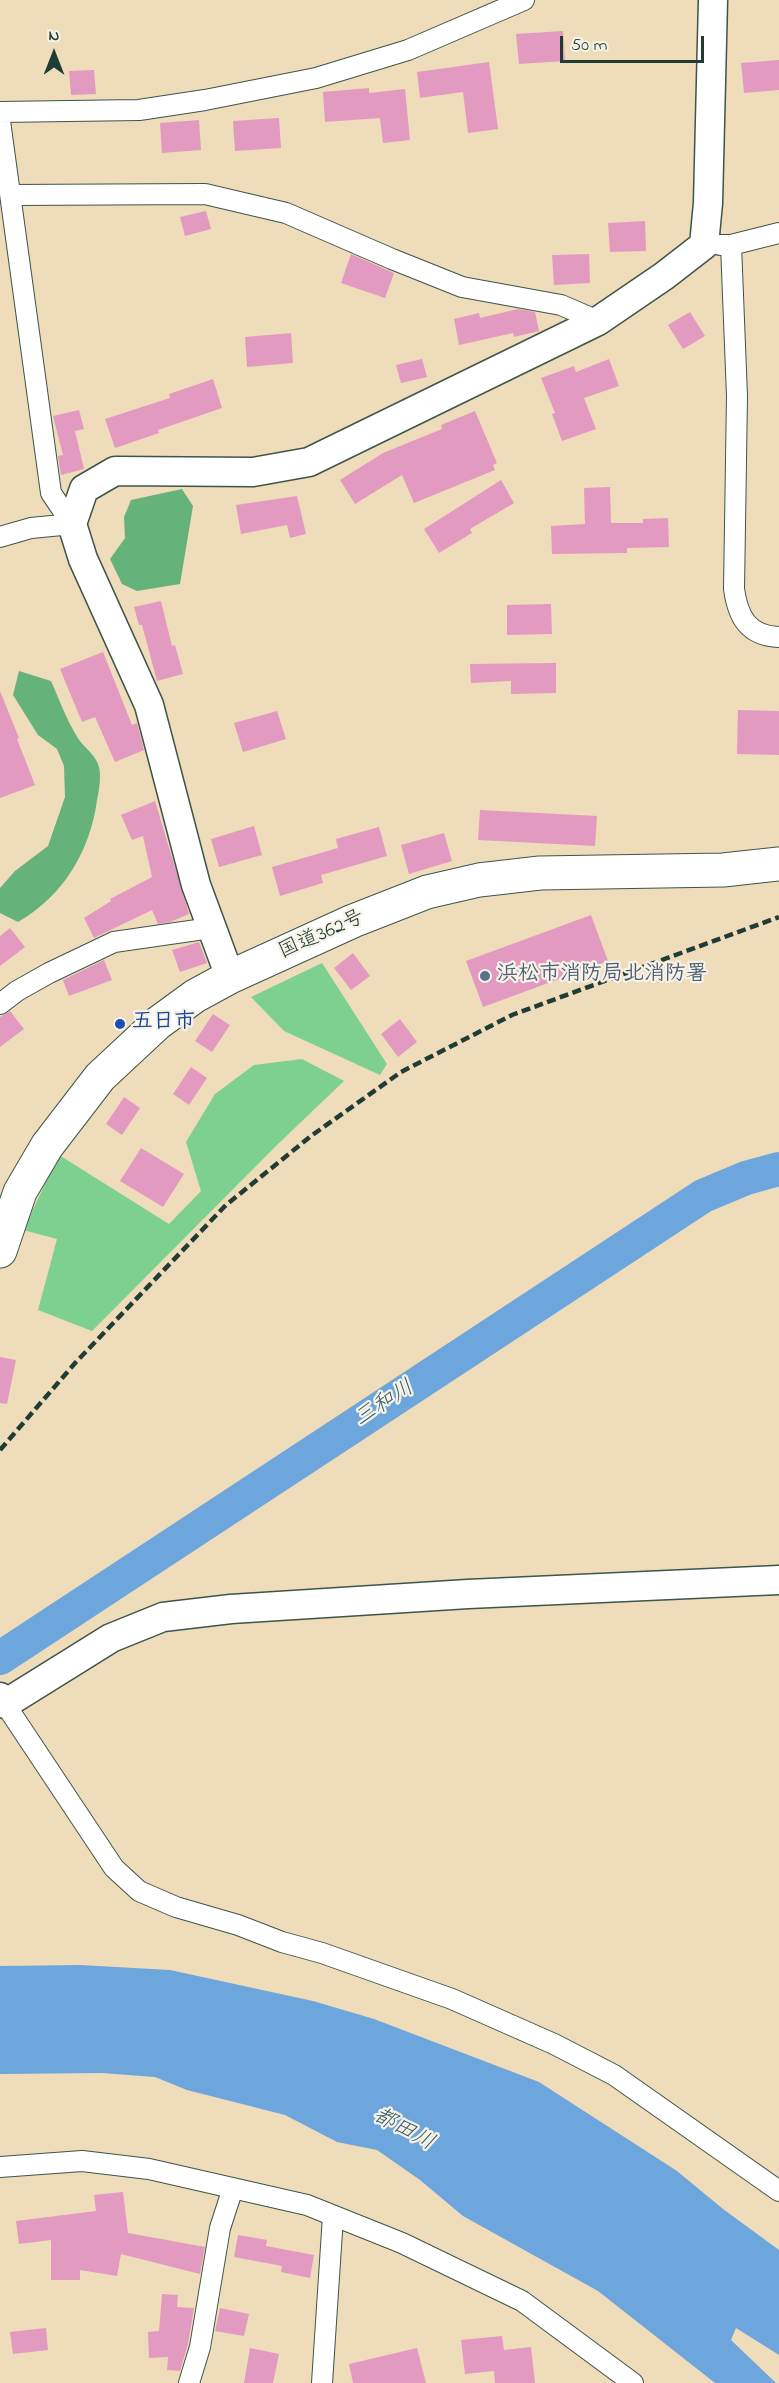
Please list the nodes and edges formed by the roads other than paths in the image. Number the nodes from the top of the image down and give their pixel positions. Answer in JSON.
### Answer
{"nodes":[{"id":1,"x":524,"y":0,"type":"edge"},
{"id":2,"x":713,"y":0,"type":"edge"},
{"id":3,"x":0,"y":112,"type":"edge"},
{"id":4,"x":0,"y":122,"type":"edge"},
{"id":5,"x":11,"y":195,"type":"junction"},
{"id":6,"x":779,"y":233,"type":"edge"},
{"id":7,"x":718,"y":245,"type":"junction"},
{"id":8,"x":598,"y":321,"type":"junction"},
{"id":9,"x":72,"y":524,"type":"junction"},
{"id":10,"x":0,"y":537,"type":"edge"},
{"id":11,"x":779,"y":637,"type":"edge"},
{"id":12,"x":779,"y":864,"type":"edge"},
{"id":13,"x":211,"y":928,"type":"junction"},
{"id":14,"x":230,"y":977,"type":"junction"},
{"id":15,"x":0,"y":1004,"type":"edge"},
{"id":16,"x":0,"y":1251,"type":"edge"},
{"id":17,"x":779,"y":1580,"type":"edge"},
{"id":18,"x":2,"y":1703,"type":"edge"},
{"id":19,"x":0,"y":2167,"type":"edge"},
{"id":20,"x":233,"y":2188,"type":"junction"},
{"id":21,"x":779,"y":2191,"type":"edge"},
{"id":22,"x":333,"y":2216,"type":"junction"},
{"id":23,"x":189,"y":2383,"type":"edge"},
{"id":24,"x":322,"y":2383,"type":"edge"},
{"id":25,"x":633,"y":2383,"type":"edge"}],
"edges":[{"from":1,"to":3,"type":"street"},
{"from":2,"to":7,"type":"street"},
{"from":4,"to":5,"type":"street"},
{"from":5,"to":8,"type":"street"},
{"from":5,"to":9,"type":"street"},
{"from":6,"to":7,"type":"street"},
{"from":7,"to":8,"type":"street"},
{"from":7,"to":11,"type":"street"},
{"from":8,"to":9,"type":"street"},
{"from":9,"to":10,"type":"street"},
{"from":9,"to":13,"type":"street"},
{"from":12,"to":14,"type":"highway","name":"国道362号"},
{"from":13,"to":14,"type":"street"},
{"from":13,"to":15,"type":"street"},
{"from":14,"to":16,"type":"highway","name":"国道362号"},
{"from":17,"to":18,"type":"street"},
{"from":18,"to":21,"type":"street"},
{"from":19,"to":20,"type":"street"},
{"from":20,"to":22,"type":"street"},
{"from":20,"to":23,"type":"street"},
{"from":22,"to":24,"type":"street"},
{"from":22,"to":25,"type":"street"}]}
